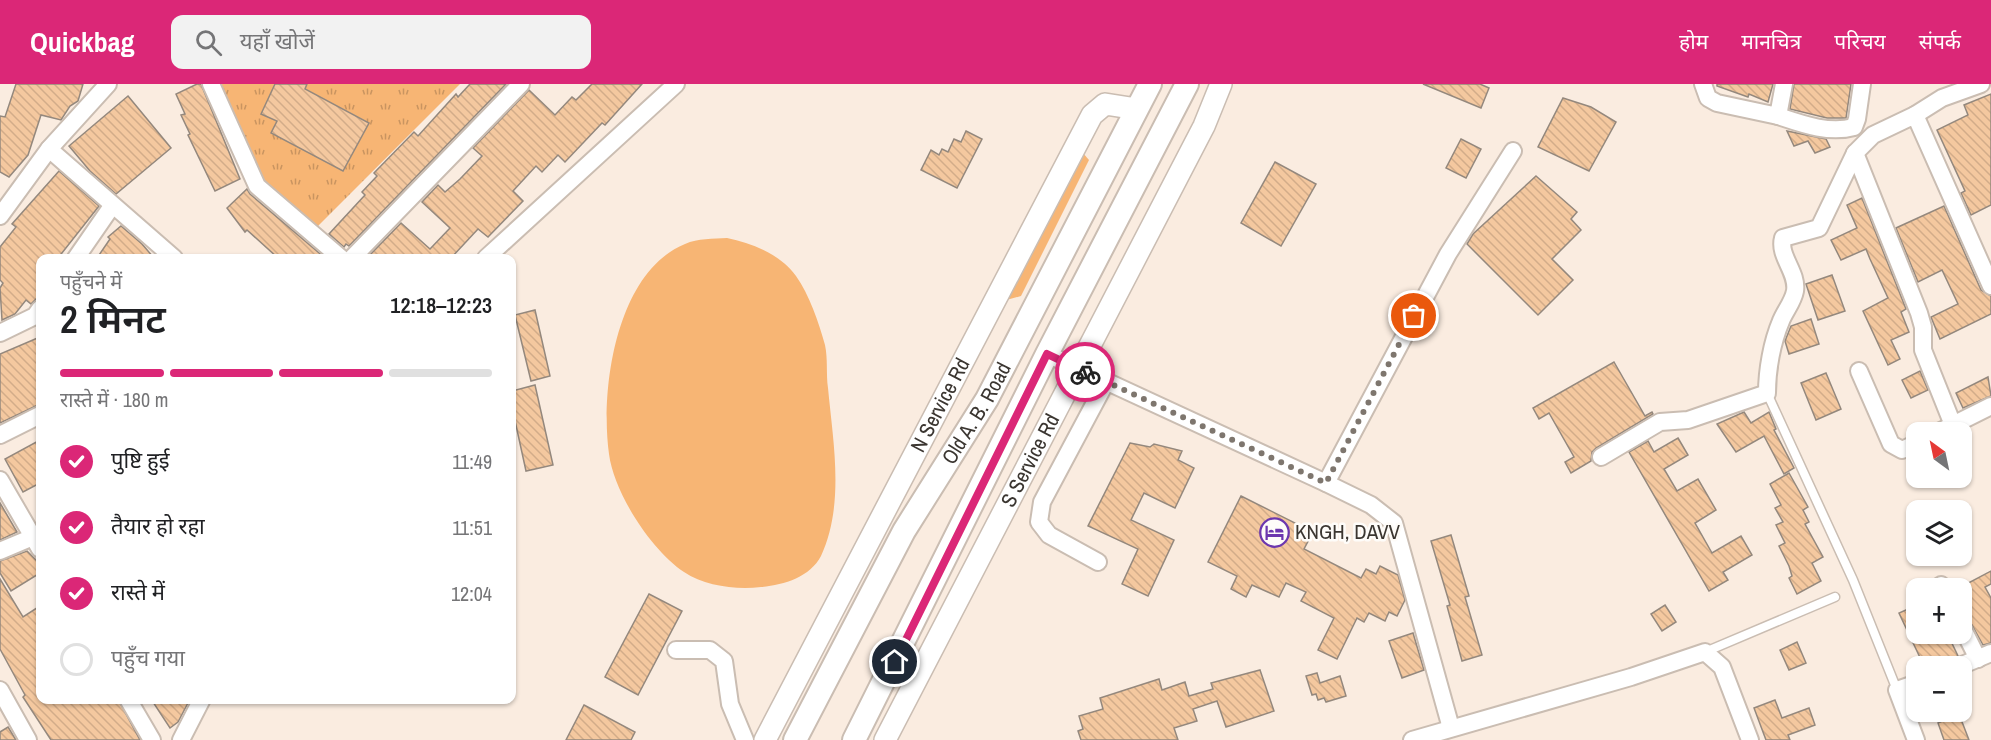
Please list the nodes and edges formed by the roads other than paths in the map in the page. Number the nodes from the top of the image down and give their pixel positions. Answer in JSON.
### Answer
{"nodes":[{"id":1,"x":108,"y":84,"type":"edge"},
{"id":2,"x":211,"y":84,"type":"edge"},
{"id":3,"x":521,"y":84,"type":"edge"},
{"id":4,"x":676,"y":84,"type":"edge"},
{"id":5,"x":1150,"y":84,"type":"edge"},
{"id":6,"x":1187,"y":84,"type":"edge"},
{"id":7,"x":1221,"y":84,"type":"edge"},
{"id":8,"x":1703,"y":84,"type":"edge"},
{"id":9,"x":1784,"y":84,"type":"edge"},
{"id":10,"x":1862,"y":84,"type":"edge"},
{"id":11,"x":1981,"y":84,"type":"edge"},
{"id":12,"x":1137,"y":109,"type":"junction"},
{"id":13,"x":1915,"y":115,"type":"junction"},
{"id":14,"x":1778,"y":116,"type":"junction"},
{"id":15,"x":49,"y":149,"type":"junction"},
{"id":16,"x":1513,"y":151,"type":"dead end"},
{"id":17,"x":1855,"y":153,"type":"junction"},
{"id":18,"x":112,"y":206,"type":"junction"},
{"id":19,"x":0,"y":216,"type":"edge"},
{"id":20,"x":79,"y":254,"type":"edge"},
{"id":21,"x":169,"y":254,"type":"edge"},
{"id":22,"x":336,"y":254,"type":"edge"},
{"id":23,"x":356,"y":254,"type":"edge"},
{"id":24,"x":490,"y":254,"type":"edge"},
{"id":25,"x":1991,"y":286,"type":"edge"},
{"id":26,"x":36,"y":318,"type":"edge"},
{"id":27,"x":0,"y":333,"type":"edge"},
{"id":28,"x":1047,"y":354,"type":"junction"},
{"id":29,"x":1079,"y":370,"type":"junction"},
{"id":30,"x":1859,"y":371,"type":"dead end"},
{"id":31,"x":1106,"y":382,"type":"junction"},
{"id":32,"x":1767,"y":393,"type":"junction"},
{"id":33,"x":1991,"y":406,"type":"edge"},
{"id":34,"x":36,"y":417,"type":"edge"},
{"id":35,"x":1944,"y":422,"type":"edge"},
{"id":36,"x":1960,"y":422,"type":"edge"},
{"id":37,"x":0,"y":435,"type":"edge"},
{"id":38,"x":1906,"y":448,"type":"edge"},
{"id":39,"x":1600,"y":457,"type":"dead end"},
{"id":40,"x":0,"y":480,"type":"edge"},
{"id":41,"x":1326,"y":483,"type":"junction"},
{"id":42,"x":36,"y":541,"type":"edge"},
{"id":43,"x":36,"y":543,"type":"edge"},
{"id":44,"x":0,"y":551,"type":"edge"},
{"id":45,"x":1098,"y":562,"type":"dead end"},
{"id":46,"x":1835,"y":597,"type":"dead end"},
{"id":47,"x":1972,"y":640,"type":"edge"},
{"id":48,"x":676,"y":650,"type":"dead end"},
{"id":49,"x":1705,"y":652,"type":"junction"},
{"id":50,"x":1984,"y":656,"type":"edge"},
{"id":51,"x":1906,"y":687,"type":"edge"},
{"id":52,"x":0,"y":690,"type":"edge"},
{"id":53,"x":1897,"y":690,"type":"junction"},
{"id":54,"x":131,"y":704,"type":"edge"},
{"id":55,"x":199,"y":704,"type":"edge"},
{"id":56,"x":1451,"y":728,"type":"junction"},
{"id":57,"x":28,"y":740,"type":"edge"},
{"id":58,"x":152,"y":740,"type":"edge"},
{"id":59,"x":181,"y":740,"type":"edge"},
{"id":60,"x":745,"y":740,"type":"edge"},
{"id":61,"x":765,"y":740,"type":"edge"},
{"id":62,"x":795,"y":740,"type":"edge"},
{"id":63,"x":854,"y":740,"type":"edge"},
{"id":64,"x":885,"y":740,"type":"edge"},
{"id":65,"x":1412,"y":740,"type":"edge"},
{"id":66,"x":1750,"y":740,"type":"edge"},
{"id":67,"x":1916,"y":740,"type":"edge"}],
"edges":[{"from":1,"to":15,"type":"street"},
{"from":2,"to":22,"type":"street"},
{"from":3,"to":23,"type":"street"},
{"from":4,"to":24,"type":"street"},
{"from":5,"to":12,"type":"main road","name":"Old A. B. Road"},
{"from":6,"to":28,"type":"main road","name":"Old A. B. Road"},
{"from":7,"to":29,"type":"street","name":"S Service Rd"},
{"from":8,"to":14,"type":"street"},
{"from":9,"to":14,"type":"street"},
{"from":10,"to":14,"type":"street"},
{"from":11,"to":13,"type":"street"},
{"from":12,"to":61,"type":"street","name":"N Service Rd"},
{"from":12,"to":62,"type":"main road","name":"Old A. B. Road"},
{"from":13,"to":17,"type":"street"},
{"from":13,"to":25,"type":"street"},
{"from":15,"to":18,"type":"street"},
{"from":15,"to":19,"type":"street"},
{"from":16,"to":41,"type":"street"},
{"from":17,"to":32,"type":"street"},
{"from":17,"to":35,"type":"street"},
{"from":18,"to":20,"type":"street"},
{"from":18,"to":21,"type":"street"},
{"from":26,"to":27,"type":"street"},
{"from":28,"to":29,"type":"street"},
{"from":28,"to":63,"type":"main road","name":"Old A. B. Road"},
{"from":29,"to":31,"type":"street"},
{"from":29,"to":64,"type":"street","name":"S Service Rd"},
{"from":30,"to":38,"type":"street"},
{"from":31,"to":41,"type":"street"},
{"from":31,"to":45,"type":"street"},
{"from":32,"to":39,"type":"street"},
{"from":32,"to":53,"type":"lane"},
{"from":33,"to":36,"type":"street"},
{"from":34,"to":37,"type":"street"},
{"from":40,"to":42,"type":"street"},
{"from":41,"to":56,"type":"street"},
{"from":43,"to":44,"type":"street"},
{"from":46,"to":49,"type":"lane"},
{"from":47,"to":50,"type":"street"},
{"from":48,"to":60,"type":"street"},
{"from":49,"to":56,"type":"street"},
{"from":49,"to":66,"type":"street"},
{"from":51,"to":53,"type":"street"},
{"from":52,"to":57,"type":"street"},
{"from":53,"to":67,"type":"street"},
{"from":54,"to":58,"type":"street"},
{"from":55,"to":59,"type":"street"},
{"from":56,"to":65,"type":"street"}]}
